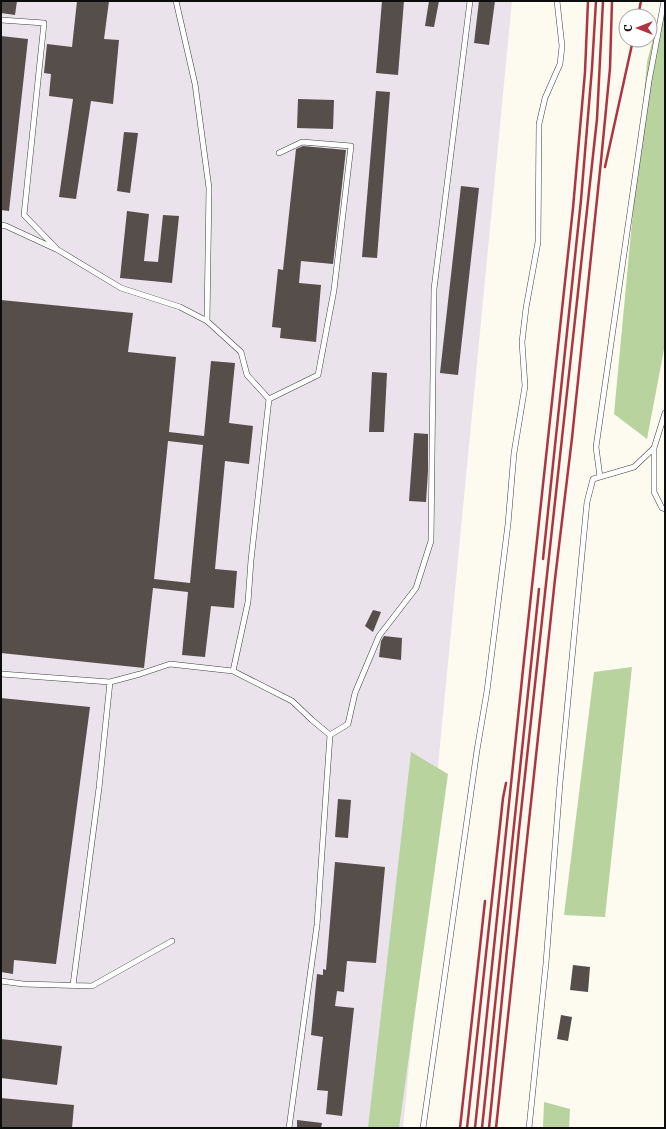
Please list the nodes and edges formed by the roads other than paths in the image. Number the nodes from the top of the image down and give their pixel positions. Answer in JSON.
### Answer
{"nodes":[{"id":1,"x":176,"y":1,"type":"edge"},
{"id":2,"x":470,"y":1,"type":"edge"},
{"id":3,"x":557,"y":1,"type":"edge"},
{"id":4,"x":664,"y":1,"type":"edge"},
{"id":5,"x":1,"y":20,"type":"edge"},
{"id":6,"x":279,"y":153,"type":"dead end"},
{"id":7,"x":1,"y":225,"type":"edge"},
{"id":8,"x":58,"y":250,"type":"junction"},
{"id":9,"x":207,"y":321,"type":"junction"},
{"id":10,"x":269,"y":399,"type":"junction"},
{"id":11,"x":665,"y":413,"type":"edge"},
{"id":12,"x":654,"y":448,"type":"junction"},
{"id":13,"x":600,"y":476,"type":"junction"},
{"id":14,"x":665,"y":509,"type":"edge"},
{"id":15,"x":233,"y":671,"type":"junction"},
{"id":16,"x":1,"y":674,"type":"edge"},
{"id":17,"x":110,"y":682,"type":"junction"},
{"id":18,"x":330,"y":735,"type":"junction"},
{"id":19,"x":172,"y":941,"type":"dead end"},
{"id":20,"x":1,"y":982,"type":"edge"},
{"id":21,"x":73,"y":985,"type":"junction"},
{"id":22,"x":289,"y":1128,"type":"edge"},
{"id":23,"x":423,"y":1128,"type":"edge"},
{"id":24,"x":529,"y":1128,"type":"edge"}],
"edges":[{"from":1,"to":9,"type":"lane"},
{"from":2,"to":18,"type":"lane"},
{"from":3,"to":23,"type":"lane"},
{"from":4,"to":13,"type":"lane"},
{"from":5,"to":8,"type":"lane"},
{"from":6,"to":10,"type":"lane"},
{"from":7,"to":8,"type":"lane"},
{"from":8,"to":9,"type":"lane"},
{"from":9,"to":10,"type":"lane"},
{"from":10,"to":15,"type":"lane"},
{"from":11,"to":12,"type":"lane"},
{"from":12,"to":13,"type":"lane"},
{"from":12,"to":14,"type":"lane"},
{"from":13,"to":24,"type":"lane"},
{"from":15,"to":17,"type":"lane"},
{"from":15,"to":18,"type":"lane"},
{"from":16,"to":17,"type":"lane"},
{"from":17,"to":21,"type":"lane"},
{"from":18,"to":22,"type":"lane"},
{"from":19,"to":21,"type":"lane"},
{"from":20,"to":21,"type":"lane"}]}
